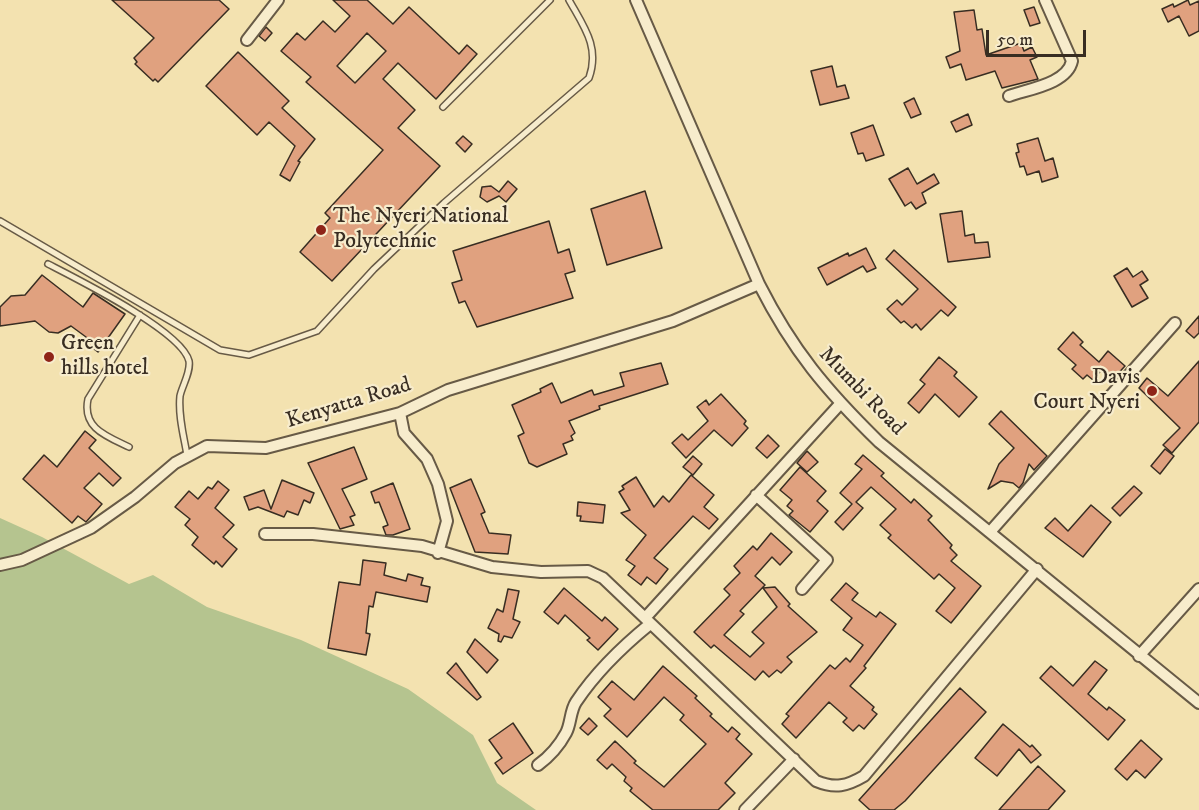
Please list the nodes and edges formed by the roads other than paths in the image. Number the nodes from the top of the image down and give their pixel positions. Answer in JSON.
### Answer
{"nodes":[{"id":1,"x":278,"y":0,"type":"edge"},
{"id":2,"x":549,"y":0,"type":"edge"},
{"id":3,"x":569,"y":0,"type":"edge"},
{"id":4,"x":636,"y":0,"type":"edge"},
{"id":5,"x":1045,"y":0,"type":"edge"},
{"id":6,"x":248,"y":40,"type":"dead end"},
{"id":7,"x":1009,"y":96,"type":"dead end"},
{"id":8,"x":443,"y":107,"type":"dead end"},
{"id":9,"x":0,"y":221,"type":"edge"},
{"id":10,"x":48,"y":264,"type":"dead end"},
{"id":11,"x":759,"y":284,"type":"junction"},
{"id":12,"x":140,"y":315,"type":"junction"},
{"id":13,"x":1175,"y":323,"type":"dead end"},
{"id":14,"x":840,"y":404,"type":"junction"},
{"id":15,"x":400,"y":413,"type":"junction"},
{"id":16,"x":129,"y":447,"type":"dead end"},
{"id":17,"x":187,"y":457,"type":"junction"},
{"id":18,"x":756,"y":495,"type":"junction"},
{"id":19,"x":990,"y":532,"type":"junction"},
{"id":20,"x":266,"y":534,"type":"dead end"},
{"id":21,"x":438,"y":553,"type":"junction"},
{"id":22,"x":0,"y":565,"type":"edge"},
{"id":23,"x":1037,"y":569,"type":"junction"},
{"id":24,"x":802,"y":589,"type":"dead end"},
{"id":25,"x":1199,"y":589,"type":"edge"},
{"id":26,"x":648,"y":621,"type":"junction"},
{"id":27,"x":1139,"y":656,"type":"junction"},
{"id":28,"x":1199,"y":703,"type":"edge"},
{"id":29,"x":794,"y":759,"type":"junction"},
{"id":30,"x":538,"y":765,"type":"dead end"},
{"id":31,"x":745,"y":810,"type":"edge"}],
"edges":[{"from":1,"to":6,"type":"street"},
{"from":2,"to":8,"type":"lane"},
{"from":3,"to":9,"type":"lane"},
{"from":4,"to":11,"type":"street","name":"Mumbi Road"},
{"from":5,"to":7,"type":"street"},
{"from":10,"to":12,"type":"lane"},
{"from":11,"to":14,"type":"street","name":"Mumbi Road"},
{"from":11,"to":15,"type":"street","name":"Kenyatta Road"},
{"from":12,"to":16,"type":"lane"},
{"from":12,"to":17,"type":"lane"},
{"from":13,"to":19,"type":"street"},
{"from":14,"to":18,"type":"street"},
{"from":14,"to":19,"type":"street","name":"Mumbi Road"},
{"from":15,"to":17,"type":"street","name":"Kenyatta Road"},
{"from":15,"to":21,"type":"street"},
{"from":17,"to":22,"type":"street","name":"Kenyatta Road"},
{"from":18,"to":24,"type":"street"},
{"from":18,"to":26,"type":"street"},
{"from":19,"to":23,"type":"street","name":"Mumbi Road"},
{"from":20,"to":21,"type":"street"},
{"from":21,"to":26,"type":"street"},
{"from":23,"to":27,"type":"street","name":"Mumbi Road"},
{"from":23,"to":29,"type":"street"},
{"from":25,"to":27,"type":"street"},
{"from":26,"to":29,"type":"street"},
{"from":26,"to":30,"type":"street"},
{"from":27,"to":28,"type":"street","name":"Mumbi Road"},
{"from":29,"to":31,"type":"street"}]}
